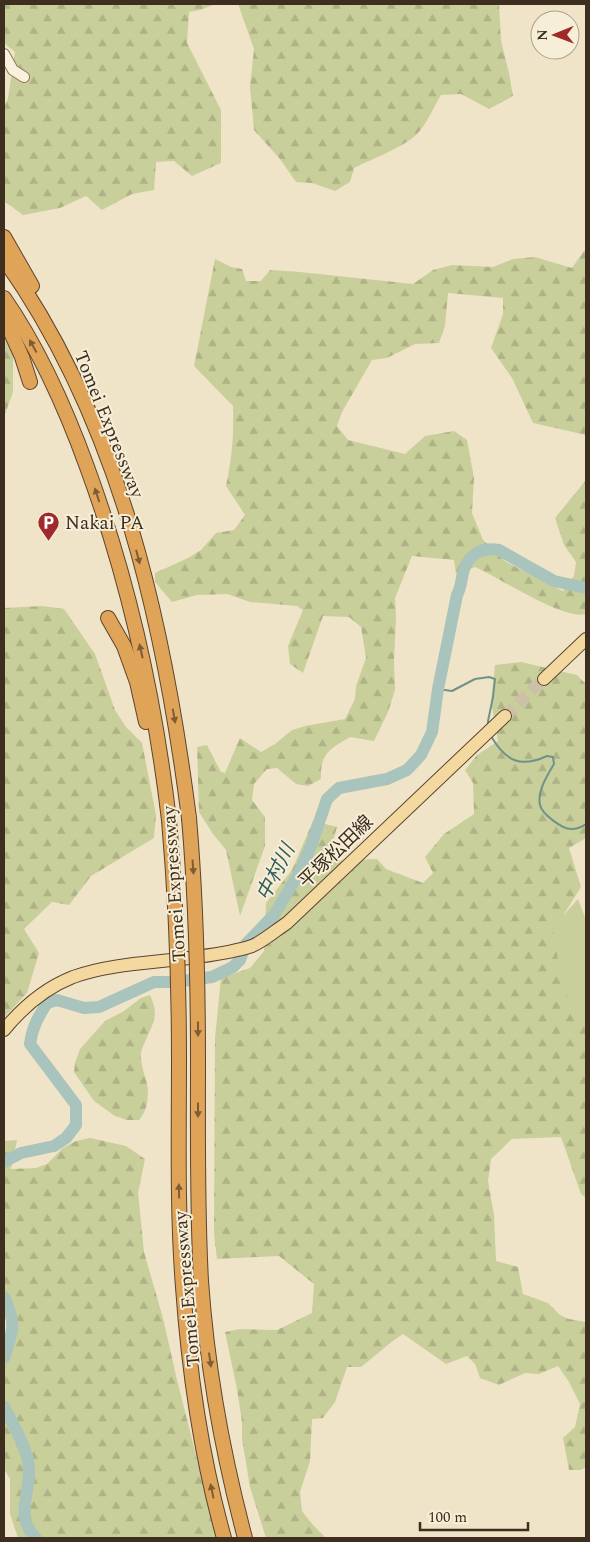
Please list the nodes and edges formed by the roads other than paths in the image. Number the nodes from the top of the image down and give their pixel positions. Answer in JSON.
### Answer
{"nodes":[{"id":1,"x":4,"y":54,"type":"edge"},
{"id":2,"x":24,"y":77,"type":"dead end"},
{"id":3,"x":4,"y":236,"type":"edge"},
{"id":4,"x":4,"y":259,"type":"edge"},
{"id":5,"x":4,"y":298,"type":"edge"},
{"id":6,"x":4,"y":317,"type":"edge"},
{"id":7,"x":30,"y":382,"type":"dead end"},
{"id":8,"x":118,"y":488,"type":"junction"},
{"id":9,"x":108,"y":618,"type":"dead end"},
{"id":10,"x":586,"y":639,"type":"edge"},
{"id":11,"x":544,"y":679,"type":"tunnel mouth"},
{"id":12,"x":505,"y":716,"type":"tunnel mouth"},
{"id":13,"x":169,"y":820,"type":"junction"},
{"id":14,"x":4,"y":1030,"type":"edge"},
{"id":15,"x":224,"y":1538,"type":"edge"},
{"id":16,"x":245,"y":1538,"type":"edge"}],
"edges":[{"from":1,"to":2,"type":"street"},
{"from":3,"to":8,"type":"highway"},
{"from":4,"to":8,"type":"highway","name":"Tomei Expressway"},
{"from":13,"to":5,"type":"highway","name":"Tomei Expressway","one_way":true},
{"from":6,"to":7,"type":"highway"},
{"from":8,"to":16,"type":"highway","name":"Tomei Expressway","one_way":true,"bridge":true},
{"from":9,"to":13,"type":"highway"},
{"from":10,"to":11,"type":"main road"},
{"from":12,"to":14,"type":"main road","name":"平塚松田線"},
{"from":15,"to":13,"type":"highway","name":"Tomei Expressway","one_way":true,"bridge":true}]}
